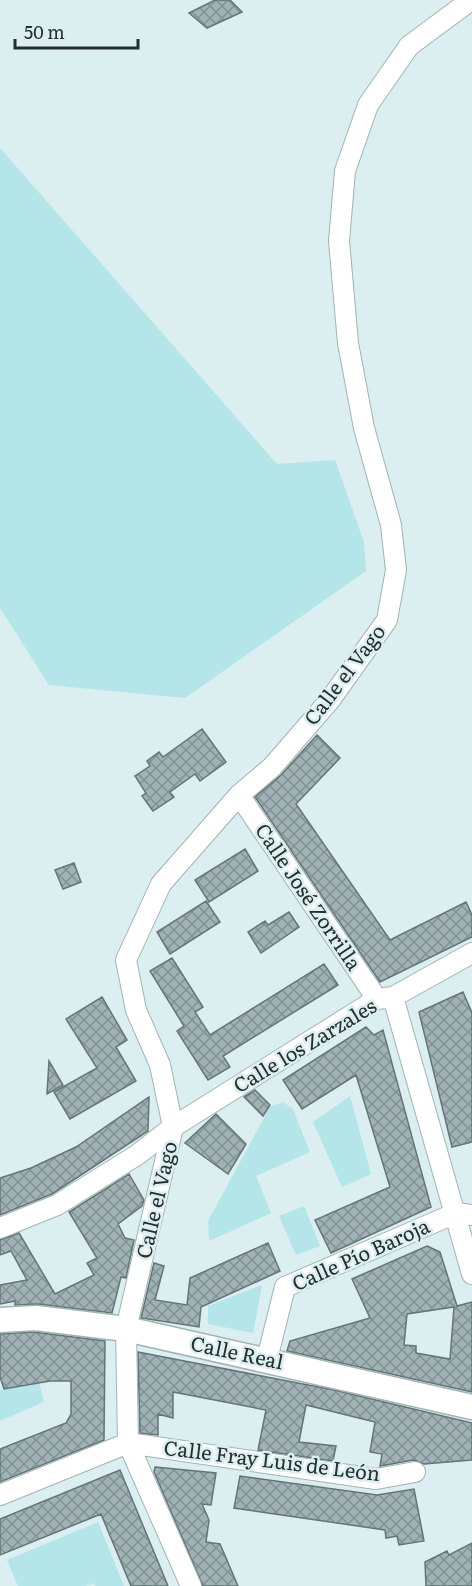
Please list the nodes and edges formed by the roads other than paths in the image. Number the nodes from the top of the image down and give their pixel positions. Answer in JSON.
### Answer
{"nodes":[{"id":1,"x":471,"y":0,"type":"edge"},
{"id":2,"x":239,"y":795,"type":"junction"},
{"id":3,"x":472,"y":953,"type":"edge"},
{"id":4,"x":385,"y":998,"type":"junction"},
{"id":5,"x":173,"y":1127,"type":"junction"},
{"id":6,"x":464,"y":1214,"type":"edge"},
{"id":7,"x":0,"y":1228,"type":"edge"},
{"id":8,"x":472,"y":1274,"type":"edge"},
{"id":9,"x":0,"y":1320,"type":"edge"},
{"id":10,"x":126,"y":1329,"type":"junction"},
{"id":11,"x":267,"y":1359,"type":"junction"},
{"id":12,"x":472,"y":1407,"type":"edge"},
{"id":13,"x":128,"y":1443,"type":"junction"},
{"id":14,"x":415,"y":1472,"type":"dead end"},
{"id":15,"x":0,"y":1495,"type":"edge"},
{"id":16,"x":191,"y":1586,"type":"edge"}],
"edges":[{"from":1,"to":2,"type":"street","name":"Calle el Vago"},
{"from":2,"to":4,"type":"street","name":"Calle José Zorrilla"},
{"from":2,"to":5,"type":"street","name":"Calle el Vago"},
{"from":3,"to":4,"type":"street","name":"Calle los Zarzales"},
{"from":4,"to":5,"type":"street","name":"Calle los Zarzales"},
{"from":4,"to":6,"type":"street","name":"Calle José Zorrilla"},
{"from":5,"to":7,"type":"street","name":"Calle los Zarzales"},
{"from":5,"to":10,"type":"street","name":"Calle el Vago"},
{"from":6,"to":8,"type":"street","name":"Calle José Zorrilla"},
{"from":6,"to":11,"type":"street","name":"Calle Pío Baroja"},
{"from":9,"to":10,"type":"street","name":"Calle Real"},
{"from":10,"to":11,"type":"street","name":"Calle Real"},
{"from":10,"to":13,"type":"street","name":"Calle el Vago"},
{"from":11,"to":12,"type":"street","name":"Calle Real"},
{"from":13,"to":14,"type":"street","name":"Calle Fray Luis de León"},
{"from":13,"to":15,"type":"street"},
{"from":13,"to":16,"type":"street"}]}
